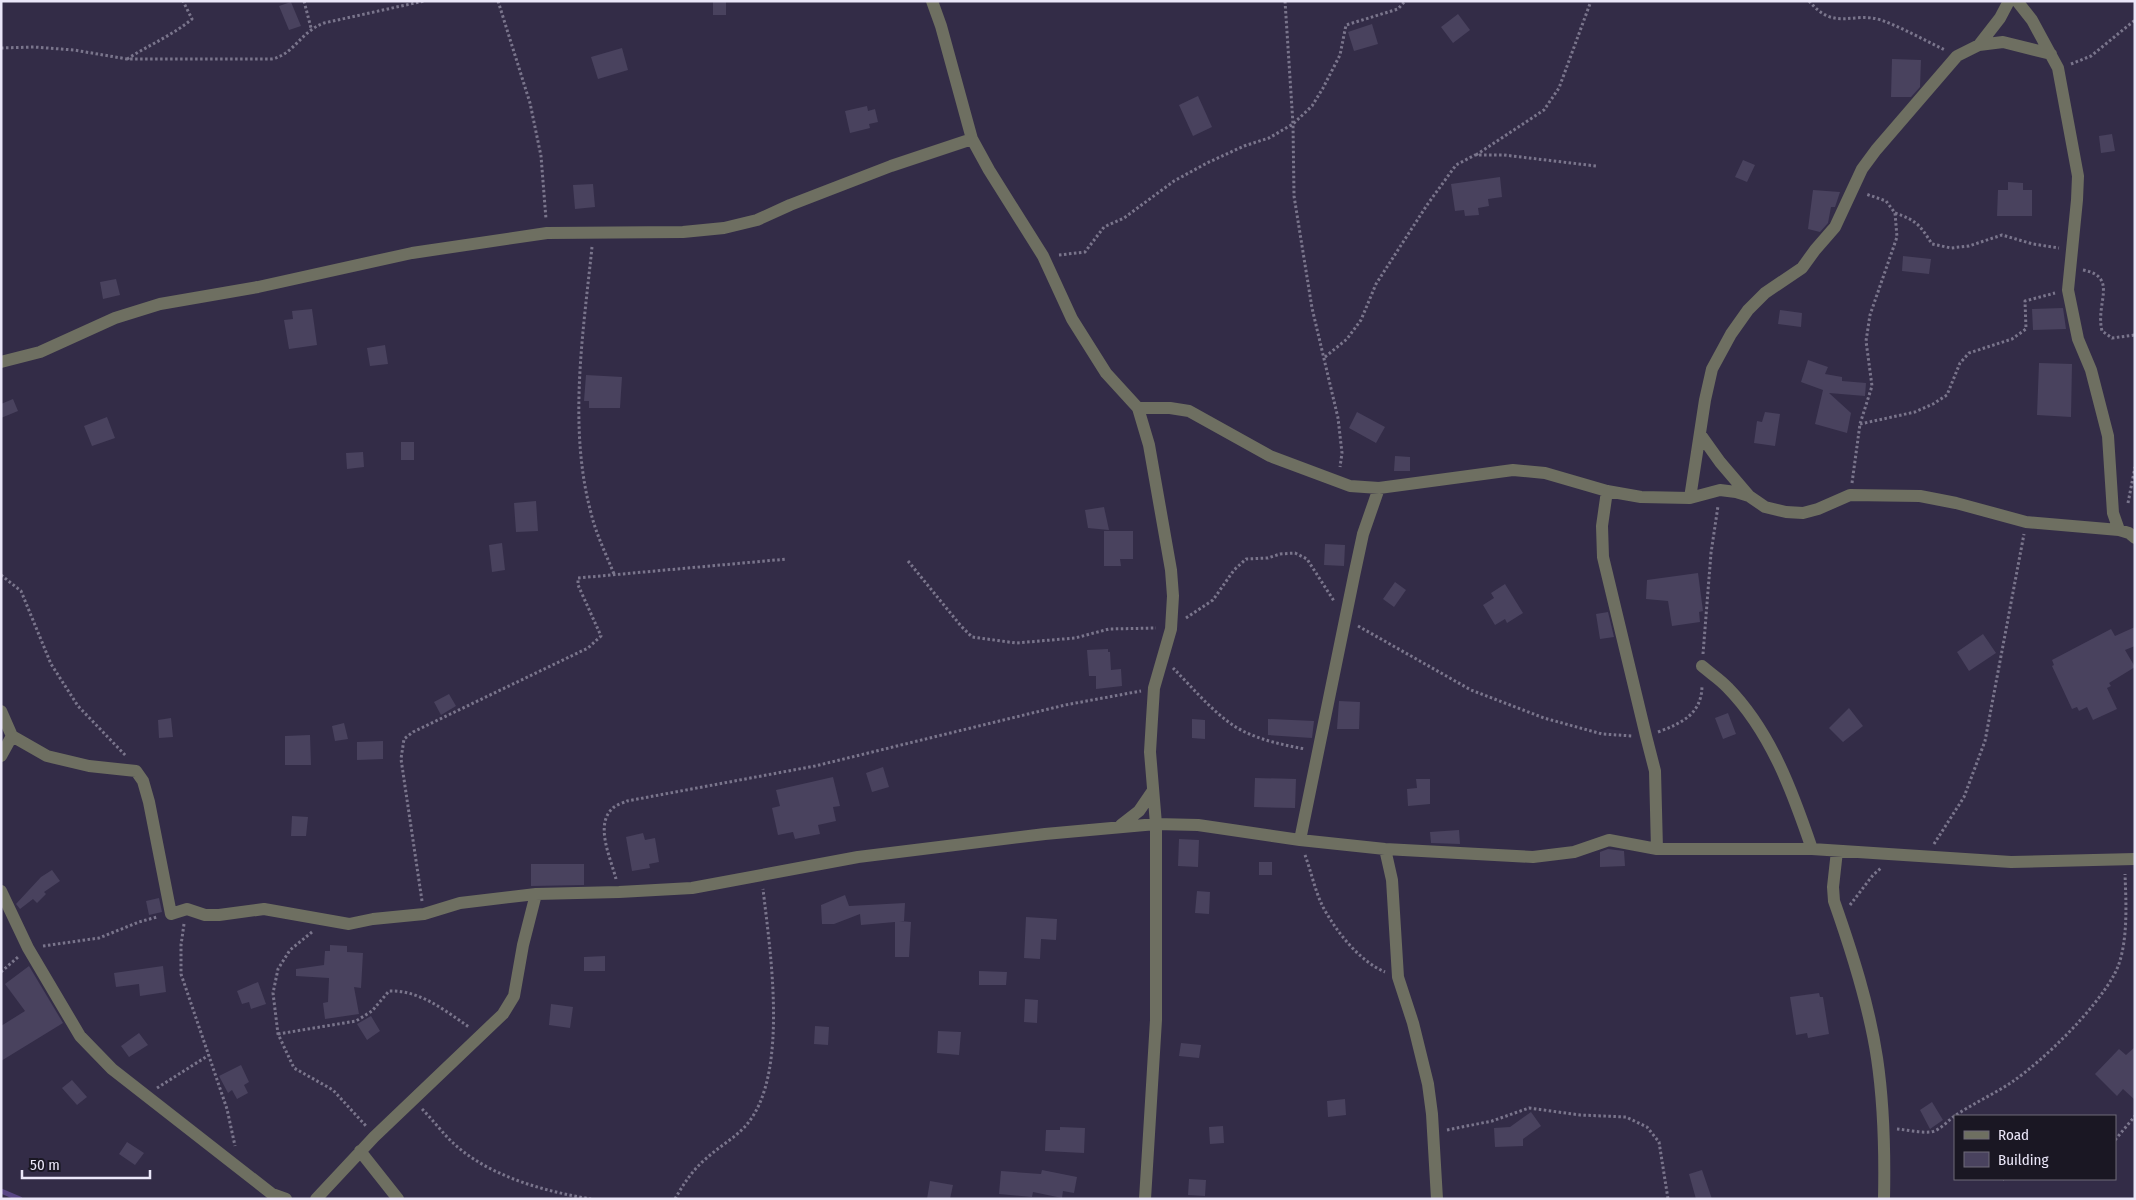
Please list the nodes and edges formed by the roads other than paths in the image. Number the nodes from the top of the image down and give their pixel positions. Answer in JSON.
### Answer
{"nodes":[{"id":1,"x":932,"y":1,"type":"edge"},
{"id":2,"x":2009,"y":1,"type":"edge"},
{"id":3,"x":2018,"y":1,"type":"edge"},
{"id":4,"x":1979,"y":46,"type":"junction"},
{"id":5,"x":2051,"y":54,"type":"junction"},
{"id":6,"x":972,"y":139,"type":"junction"},
{"id":7,"x":1,"y":362,"type":"edge"},
{"id":8,"x":1138,"y":408,"type":"junction"},
{"id":9,"x":1700,"y":434,"type":"junction"},
{"id":10,"x":1379,"y":488,"type":"junction"},
{"id":11,"x":1606,"y":491,"type":"junction"},
{"id":12,"x":1749,"y":496,"type":"junction"},
{"id":13,"x":1690,"y":498,"type":"junction"},
{"id":14,"x":2119,"y":530,"type":"junction"},
{"id":15,"x":2135,"y":538,"type":"edge"},
{"id":16,"x":1702,"y":666,"type":"road end"},
{"id":17,"x":1,"y":711,"type":"edge"},
{"id":18,"x":12,"y":736,"type":"junction"},
{"id":19,"x":1,"y":756,"type":"edge"},
{"id":20,"x":1152,"y":792,"type":"junction"},
{"id":21,"x":1156,"y":824,"type":"junction"},
{"id":22,"x":1121,"y":825,"type":"junction"},
{"id":23,"x":1300,"y":840,"type":"junction"},
{"id":24,"x":1385,"y":848,"type":"junction"},
{"id":25,"x":1657,"y":849,"type":"junction"},
{"id":26,"x":1812,"y":849,"type":"junction"},
{"id":27,"x":1836,"y":851,"type":"junction"},
{"id":28,"x":2129,"y":859,"type":"edge"},
{"id":29,"x":1,"y":891,"type":"edge"},
{"id":30,"x":536,"y":894,"type":"junction"},
{"id":31,"x":360,"y":1152,"type":"junction"},
{"id":32,"x":286,"y":1199,"type":"edge"},
{"id":33,"x":316,"y":1199,"type":"edge"},
{"id":34,"x":398,"y":1199,"type":"edge"},
{"id":35,"x":1145,"y":1199,"type":"edge"},
{"id":36,"x":1437,"y":1199,"type":"edge"},
{"id":37,"x":1884,"y":1199,"type":"edge"}],
"edges":[{"from":1,"to":6,"type":"street"},
{"from":2,"to":4,"type":"street"},
{"from":3,"to":5,"type":"street"},
{"from":4,"to":5,"type":"street"},
{"from":4,"to":9,"type":"street"},
{"from":5,"to":14,"type":"street"},
{"from":6,"to":7,"type":"street"},
{"from":6,"to":8,"type":"street"},
{"from":8,"to":10,"type":"street"},
{"from":8,"to":20,"type":"street"},
{"from":9,"to":12,"type":"street"},
{"from":9,"to":13,"type":"street"},
{"from":10,"to":11,"type":"street"},
{"from":10,"to":23,"type":"street"},
{"from":11,"to":13,"type":"street"},
{"from":11,"to":25,"type":"street"},
{"from":12,"to":13,"type":"street"},
{"from":12,"to":14,"type":"street"},
{"from":14,"to":15,"type":"street"},
{"from":16,"to":26,"type":"street"},
{"from":17,"to":18,"type":"street"},
{"from":18,"to":19,"type":"street"},
{"from":18,"to":30,"type":"street"},
{"from":20,"to":21,"type":"street"},
{"from":20,"to":22,"type":"street"},
{"from":21,"to":22,"type":"street"},
{"from":21,"to":23,"type":"street"},
{"from":21,"to":35,"type":"street"},
{"from":22,"to":30,"type":"street"},
{"from":23,"to":24,"type":"street"},
{"from":24,"to":25,"type":"street"},
{"from":24,"to":36,"type":"street"},
{"from":25,"to":26,"type":"street"},
{"from":26,"to":27,"type":"street"},
{"from":27,"to":28,"type":"street"},
{"from":27,"to":37,"type":"street"},
{"from":29,"to":32,"type":"street"},
{"from":30,"to":31,"type":"street"},
{"from":31,"to":33,"type":"street"},
{"from":31,"to":34,"type":"street"}]}
